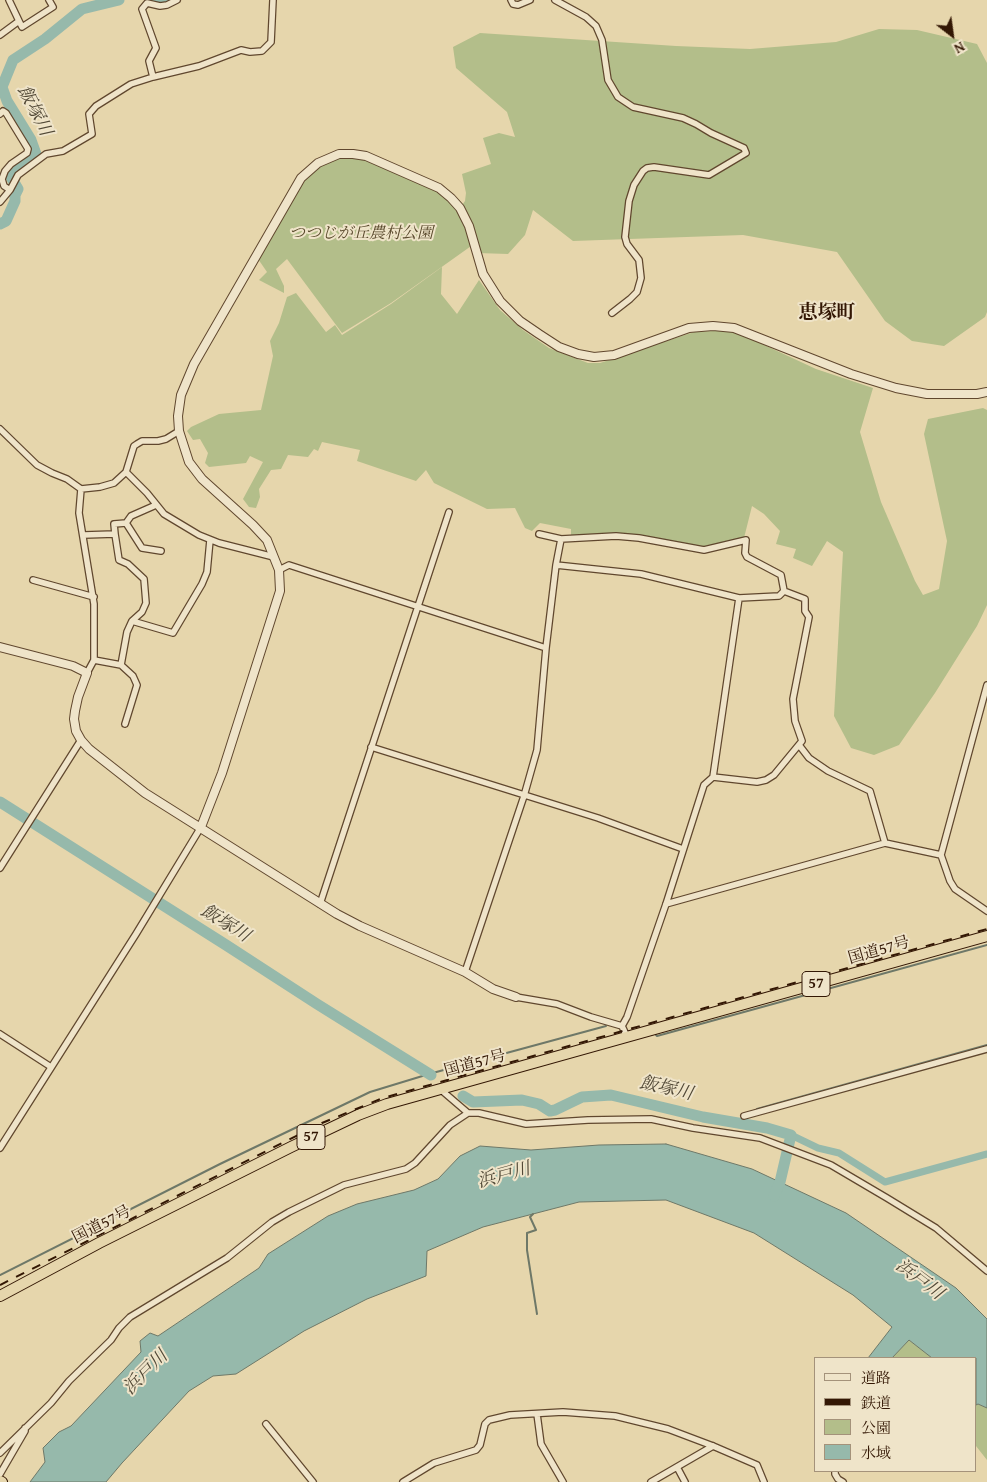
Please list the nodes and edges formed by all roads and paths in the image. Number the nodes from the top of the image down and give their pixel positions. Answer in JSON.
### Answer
{"nodes":[{"id":1,"x":9,"y":0,"type":"edge"},
{"id":2,"x":49,"y":0,"type":"edge"},
{"id":3,"x":177,"y":0,"type":"edge"},
{"id":4,"x":273,"y":0,"type":"edge"},
{"id":5,"x":511,"y":0,"type":"edge"},
{"id":6,"x":530,"y":0,"type":"edge"},
{"id":7,"x":555,"y":0,"type":"edge"},
{"id":8,"x":19,"y":21,"type":"junction"},
{"id":9,"x":0,"y":35,"type":"edge"},
{"id":10,"x":153,"y":76,"type":"junction"},
{"id":11,"x":0,"y":114,"type":"edge"},
{"id":12,"x":10,"y":190,"type":"junction"},
{"id":13,"x":0,"y":202,"type":"edge"},
{"id":14,"x":612,"y":313,"type":"dead end"},
{"id":15,"x":987,"y":392,"type":"edge"},
{"id":16,"x":0,"y":429,"type":"edge"},
{"id":17,"x":179,"y":431,"type":"junction"},
{"id":18,"x":126,"y":472,"type":"junction"},
{"id":19,"x":81,"y":489,"type":"junction"},
{"id":20,"x":156,"y":505,"type":"junction"},
{"id":21,"x":449,"y":512,"type":"dead end"},
{"id":22,"x":126,"y":523,"type":"junction"},
{"id":23,"x":115,"y":534,"type":"junction"},
{"id":24,"x":539,"y":534,"type":"dead end"},
{"id":25,"x":84,"y":535,"type":"junction"},
{"id":26,"x":561,"y":539,"type":"junction"},
{"id":27,"x":210,"y":540,"type":"junction"},
{"id":28,"x":161,"y":551,"type":"dead end"},
{"id":29,"x":274,"y":557,"type":"junction"},
{"id":30,"x":556,"y":565,"type":"junction"},
{"id":31,"x":279,"y":570,"type":"junction"},
{"id":32,"x":33,"y":580,"type":"dead end"},
{"id":33,"x":784,"y":591,"type":"junction"},
{"id":34,"x":94,"y":596,"type":"junction"},
{"id":35,"x":739,"y":598,"type":"junction"},
{"id":36,"x":418,"y":606,"type":"junction"},
{"id":37,"x":132,"y":621,"type":"junction"},
{"id":38,"x":0,"y":647,"type":"edge"},
{"id":39,"x":546,"y":648,"type":"junction"},
{"id":40,"x":94,"y":660,"type":"junction"},
{"id":41,"x":121,"y":665,"type":"junction"},
{"id":42,"x":87,"y":673,"type":"junction"},
{"id":43,"x":987,"y":685,"type":"edge"},
{"id":44,"x":125,"y":724,"type":"dead end"},
{"id":45,"x":81,"y":740,"type":"junction"},
{"id":46,"x":799,"y":745,"type":"junction"},
{"id":47,"x":371,"y":747,"type":"junction"},
{"id":48,"x":713,"y":777,"type":"junction"},
{"id":49,"x":524,"y":796,"type":"junction"},
{"id":50,"x":201,"y":827,"type":"junction"},
{"id":51,"x":885,"y":843,"type":"junction"},
{"id":52,"x":683,"y":849,"type":"junction"},
{"id":53,"x":941,"y":855,"type":"junction"},
{"id":54,"x":0,"y":868,"type":"edge"},
{"id":55,"x":320,"y":904,"type":"junction"},
{"id":56,"x":666,"y":904,"type":"junction"},
{"id":57,"x":987,"y":911,"type":"edge"},
{"id":58,"x":987,"y":936,"type":"edge"},
{"id":59,"x":465,"y":972,"type":"junction"},
{"id":60,"x":516,"y":997,"type":"joint"},
{"id":61,"x":622,"y":1026,"type":"junction"},
{"id":62,"x":0,"y":1034,"type":"edge"},
{"id":63,"x":627,"y":1037,"type":"junction"},
{"id":64,"x":987,"y":1049,"type":"edge"},
{"id":65,"x":52,"y":1067,"type":"junction"},
{"id":66,"x":440,"y":1089,"type":"junction"},
{"id":67,"x":468,"y":1113,"type":"junction"},
{"id":68,"x":744,"y":1116,"type":"dead end"},
{"id":69,"x":0,"y":1148,"type":"edge"},
{"id":70,"x":984,"y":1263,"type":"edge"},
{"id":71,"x":987,"y":1271,"type":"edge"},
{"id":72,"x":0,"y":1296,"type":"edge"},
{"id":73,"x":536,"y":1414,"type":"junction"},
{"id":74,"x":266,"y":1424,"type":"dead end"},
{"id":75,"x":25,"y":1428,"type":"junction"},
{"id":76,"x":713,"y":1446,"type":"junction"},
{"id":77,"x":0,"y":1453,"type":"edge"},
{"id":78,"x":677,"y":1467,"type":"junction"},
{"id":79,"x":835,"y":1472,"type":"edge"},
{"id":80,"x":0,"y":1474,"type":"edge"},
{"id":81,"x":313,"y":1482,"type":"edge"},
{"id":82,"x":403,"y":1482,"type":"edge"},
{"id":83,"x":563,"y":1482,"type":"edge"},
{"id":84,"x":651,"y":1482,"type":"edge"},
{"id":85,"x":685,"y":1482,"type":"edge"},
{"id":86,"x":764,"y":1482,"type":"edge"},
{"id":87,"x":843,"y":1482,"type":"edge"}],
"edges":[{"from":1,"to":8,"type":"street"},
{"from":2,"to":8,"type":"street"},
{"from":3,"to":10,"type":"street"},
{"from":4,"to":10,"type":"street"},
{"from":5,"to":6,"type":"street"},
{"from":7,"to":14,"type":"street"},
{"from":8,"to":9,"type":"street"},
{"from":10,"to":12,"type":"street"},
{"from":11,"to":12,"type":"street"},
{"from":12,"to":13,"type":"street"},
{"from":15,"to":17,"type":"street"},
{"from":16,"to":19,"type":"street"},
{"from":17,"to":18,"type":"street"},
{"from":17,"to":29,"type":"street"},
{"from":18,"to":19,"type":"street"},
{"from":18,"to":20,"type":"street"},
{"from":19,"to":25,"type":"street"},
{"from":20,"to":22,"type":"street"},
{"from":20,"to":27,"type":"street"},
{"from":21,"to":36,"type":"street"},
{"from":22,"to":23,"type":"street"},
{"from":22,"to":28,"type":"street"},
{"from":23,"to":25,"type":"street"},
{"from":23,"to":37,"type":"street"},
{"from":24,"to":26,"type":"street"},
{"from":25,"to":34,"type":"street"},
{"from":26,"to":30,"type":"street"},
{"from":26,"to":33,"type":"street"},
{"from":27,"to":29,"type":"street"},
{"from":27,"to":37,"type":"street"},
{"from":29,"to":31,"type":"street"},
{"from":30,"to":35,"type":"street"},
{"from":30,"to":39,"type":"street"},
{"from":31,"to":36,"type":"street"},
{"from":31,"to":50,"type":"street"},
{"from":32,"to":34,"type":"street"},
{"from":33,"to":35,"type":"street"},
{"from":33,"to":46,"type":"street"},
{"from":34,"to":40,"type":"street"},
{"from":35,"to":48,"type":"street"},
{"from":36,"to":39,"type":"street"},
{"from":36,"to":47,"type":"street"},
{"from":37,"to":41,"type":"street"},
{"from":38,"to":42,"type":"street"},
{"from":39,"to":49,"type":"street"},
{"from":40,"to":41,"type":"street"},
{"from":40,"to":42,"type":"street"},
{"from":41,"to":44,"type":"street"},
{"from":42,"to":45,"type":"street"},
{"from":43,"to":53,"type":"street"},
{"from":45,"to":50,"type":"street"},
{"from":45,"to":54,"type":"street"},
{"from":46,"to":48,"type":"street"},
{"from":46,"to":51,"type":"street"},
{"from":47,"to":49,"type":"street"},
{"from":47,"to":55,"type":"street"},
{"from":48,"to":52,"type":"street"},
{"from":49,"to":52,"type":"street"},
{"from":49,"to":59,"type":"street"},
{"from":50,"to":55,"type":"street"},
{"from":50,"to":65,"type":"street"},
{"from":51,"to":53,"type":"street"},
{"from":51,"to":56,"type":"street"},
{"from":52,"to":56,"type":"street"},
{"from":53,"to":57,"type":"street"},
{"from":55,"to":59,"type":"street"},
{"from":56,"to":61,"type":"street"},
{"from":58,"to":63,"type":"highway","name":"国道57号","number":"57"},
{"from":59,"to":60,"type":"street"},
{"from":60,"to":61,"type":"street"},
{"from":61,"to":63,"type":"street"},
{"from":62,"to":65,"type":"street"},
{"from":63,"to":66,"type":"highway","name":"国道57号","number":"57"},
{"from":64,"to":68,"type":"street"},
{"from":65,"to":69,"type":"street"},
{"from":66,"to":67,"type":"street"},
{"from":66,"to":72,"type":"highway","name":"国道57号","number":"57"},
{"from":67,"to":70,"type":"street"},
{"from":67,"to":75,"type":"street"},
{"from":70,"to":71,"type":"street"},
{"from":73,"to":76,"type":"street"},
{"from":73,"to":82,"type":"street"},
{"from":73,"to":83,"type":"street"},
{"from":74,"to":81,"type":"street"},
{"from":75,"to":77,"type":"street"},
{"from":75,"to":80,"type":"street"},
{"from":76,"to":78,"type":"street"},
{"from":76,"to":86,"type":"street"},
{"from":78,"to":84,"type":"street"},
{"from":78,"to":85,"type":"street"},
{"from":79,"to":87,"type":"street"}]}
